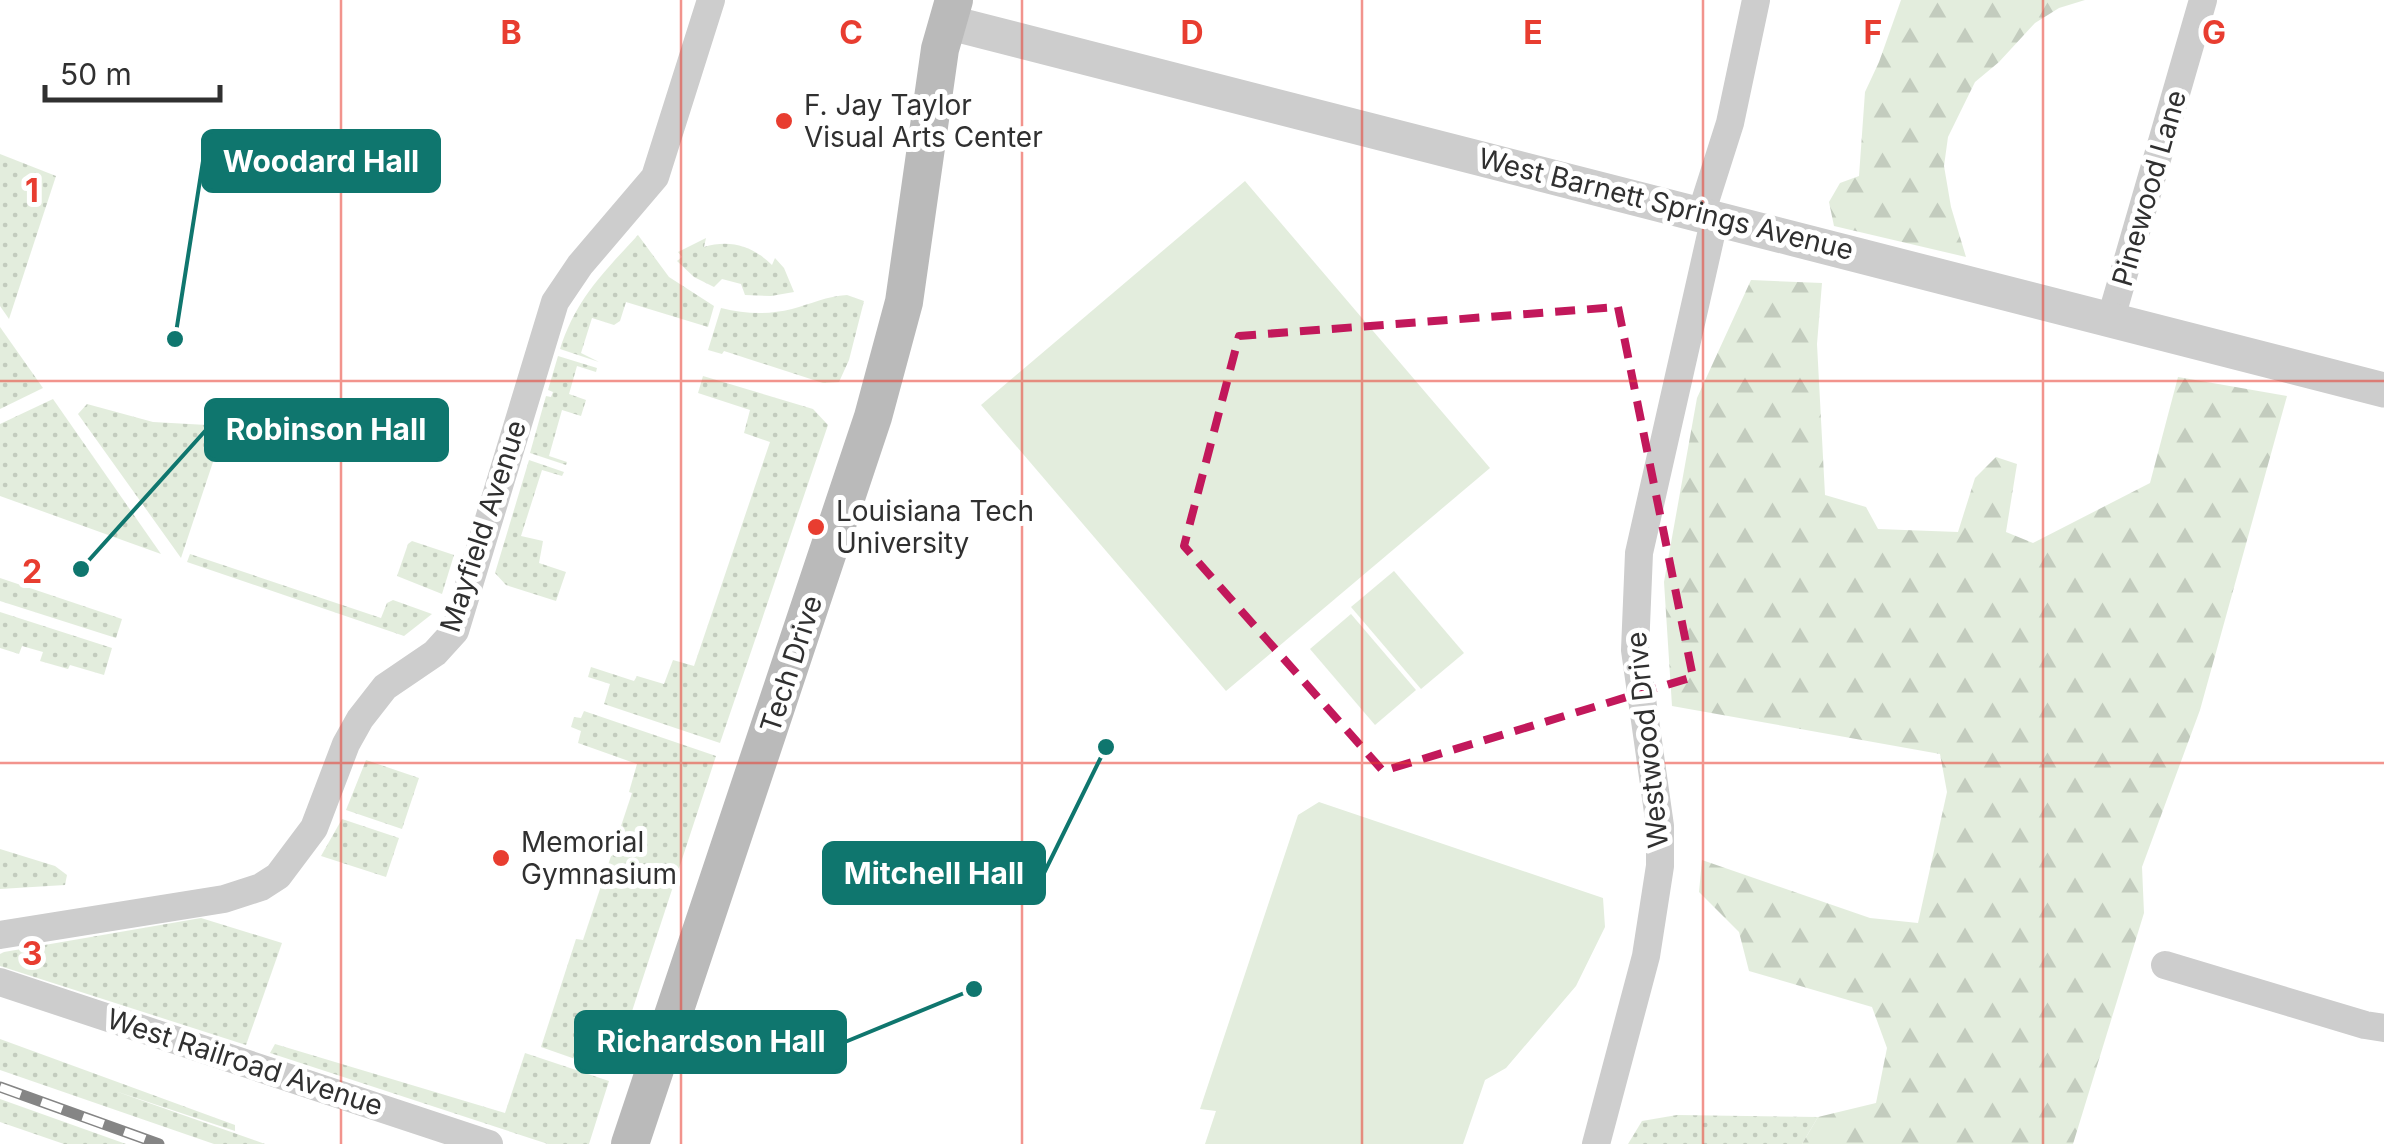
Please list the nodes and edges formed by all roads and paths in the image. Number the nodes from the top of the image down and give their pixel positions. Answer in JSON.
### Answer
{"nodes":[{"id":1,"x":711,"y":0,"type":"edge"},
{"id":2,"x":1756,"y":0,"type":"edge"},
{"id":3,"x":2204,"y":0,"type":"edge"},
{"id":4,"x":951,"y":11,"type":"edge"},
{"id":5,"x":1708,"y":215,"type":"junction"},
{"id":6,"x":2111,"y":318,"type":"junction"},
{"id":7,"x":2384,"y":390,"type":"edge"},
{"id":8,"x":0,"y":935,"type":"edge"},
{"id":9,"x":2165,"y":966,"type":"dead end"},
{"id":10,"x":0,"y":982,"type":"edge"},
{"id":11,"x":2384,"y":1028,"type":"edge"},
{"id":12,"x":490,"y":1144,"type":"edge"},
{"id":13,"x":630,"y":1144,"type":"edge"},
{"id":14,"x":1596,"y":1144,"type":"edge"}],
"edges":[{"from":1,"to":8,"type":"street","name":"Mayfield Avenue"},
{"from":2,"to":5,"type":"street","name":"Westwood Drive"},
{"from":3,"to":6,"type":"street","name":"Pinewood Lane"},
{"from":4,"to":5,"type":"street","name":"West Barnett Springs Avenue"},
{"from":4,"to":13,"type":"main road","name":"Tech Drive"},
{"from":5,"to":6,"type":"street","name":"West Barnett Springs Avenue"},
{"from":5,"to":14,"type":"street","name":"Westwood Drive"},
{"from":6,"to":7,"type":"street","name":"West Barnett Springs Avenue"},
{"from":9,"to":11,"type":"street"},
{"from":10,"to":12,"type":"street","name":"West Railroad Avenue"}]}
